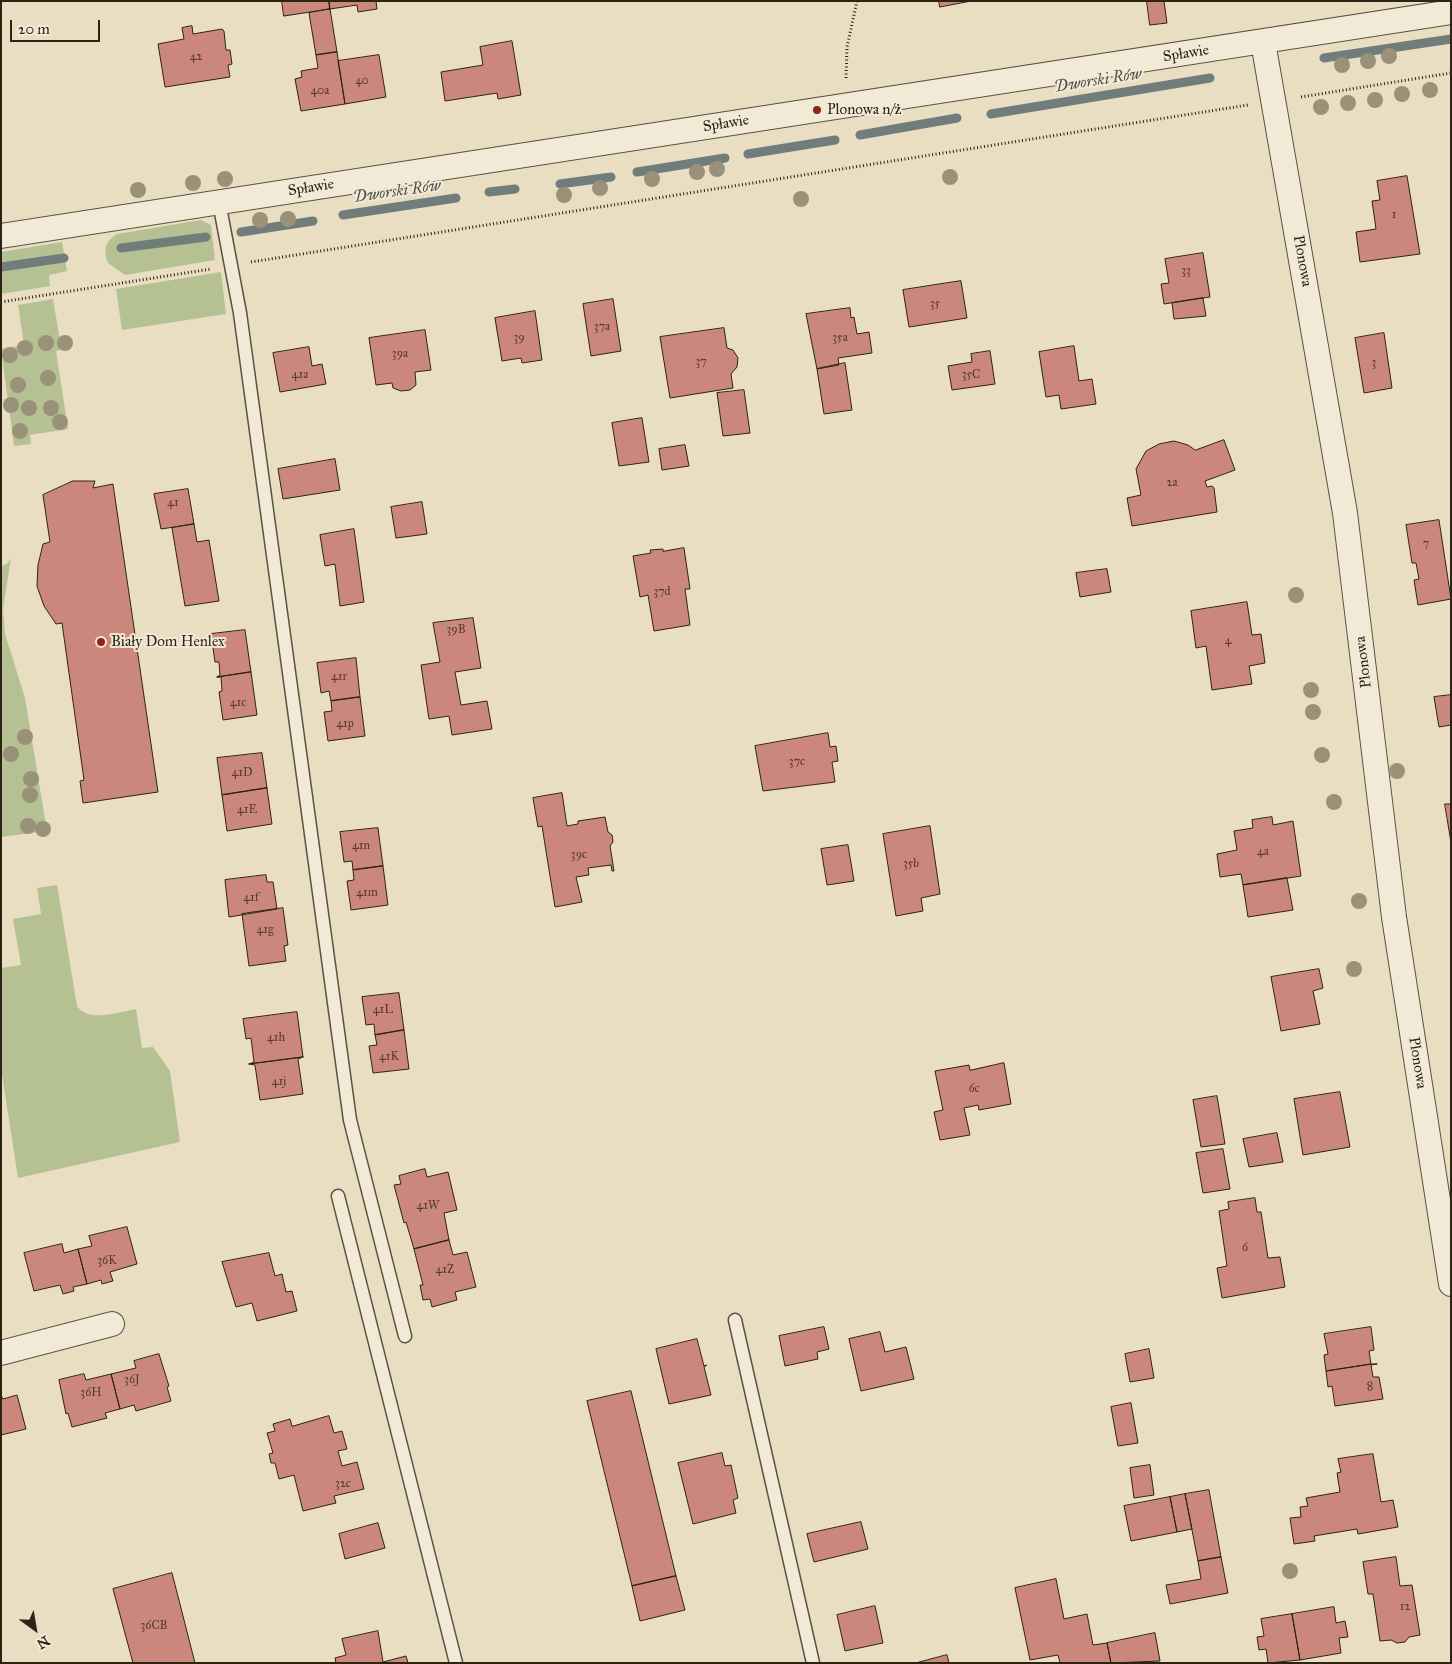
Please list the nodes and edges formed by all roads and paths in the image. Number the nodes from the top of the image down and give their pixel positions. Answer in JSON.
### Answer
{"nodes":[{"id":1,"x":857,"y":1,"type":"edge"},
{"id":2,"x":1451,"y":12,"type":"edge"},
{"id":3,"x":1263,"y":42,"type":"junction"},
{"id":4,"x":1451,"y":73,"type":"edge"},
{"id":5,"x":1274,"y":101,"type":"junction"},
{"id":6,"x":845,"y":106,"type":"junction"},
{"id":7,"x":219,"y":202,"type":"junction"},
{"id":8,"x":1,"y":236,"type":"edge"},
{"id":9,"x":231,"y":265,"type":"junction"},
{"id":10,"x":1,"y":302,"type":"edge"},
{"id":11,"x":338,"y":1196,"type":"dead end"},
{"id":12,"x":1451,"y":1284,"type":"edge"},
{"id":13,"x":735,"y":1320,"type":"dead end"},
{"id":14,"x":112,"y":1324,"type":"dead end"},
{"id":15,"x":405,"y":1336,"type":"dead end"},
{"id":16,"x":1,"y":1353,"type":"edge"},
{"id":17,"x":456,"y":1663,"type":"edge"},
{"id":18,"x":813,"y":1663,"type":"edge"}],
"edges":[{"from":1,"to":6,"type":"path"},
{"from":2,"to":3,"type":"street","name":"Spławie"},
{"from":3,"to":5,"type":"street","name":"Plonowa"},
{"from":3,"to":6,"type":"street","name":"Spławie"},
{"from":4,"to":5,"type":"path"},
{"from":5,"to":9,"type":"path"},
{"from":5,"to":12,"type":"street","name":"Plonowa"},
{"from":6,"to":7,"type":"street","name":"Spławie"},
{"from":7,"to":8,"type":"street","name":"Spławie"},
{"from":7,"to":9,"type":"lane"},
{"from":9,"to":10,"type":"path"},
{"from":9,"to":15,"type":"lane"},
{"from":11,"to":17,"type":"lane"},
{"from":13,"to":18,"type":"lane"},
{"from":14,"to":16,"type":"street"}]}
